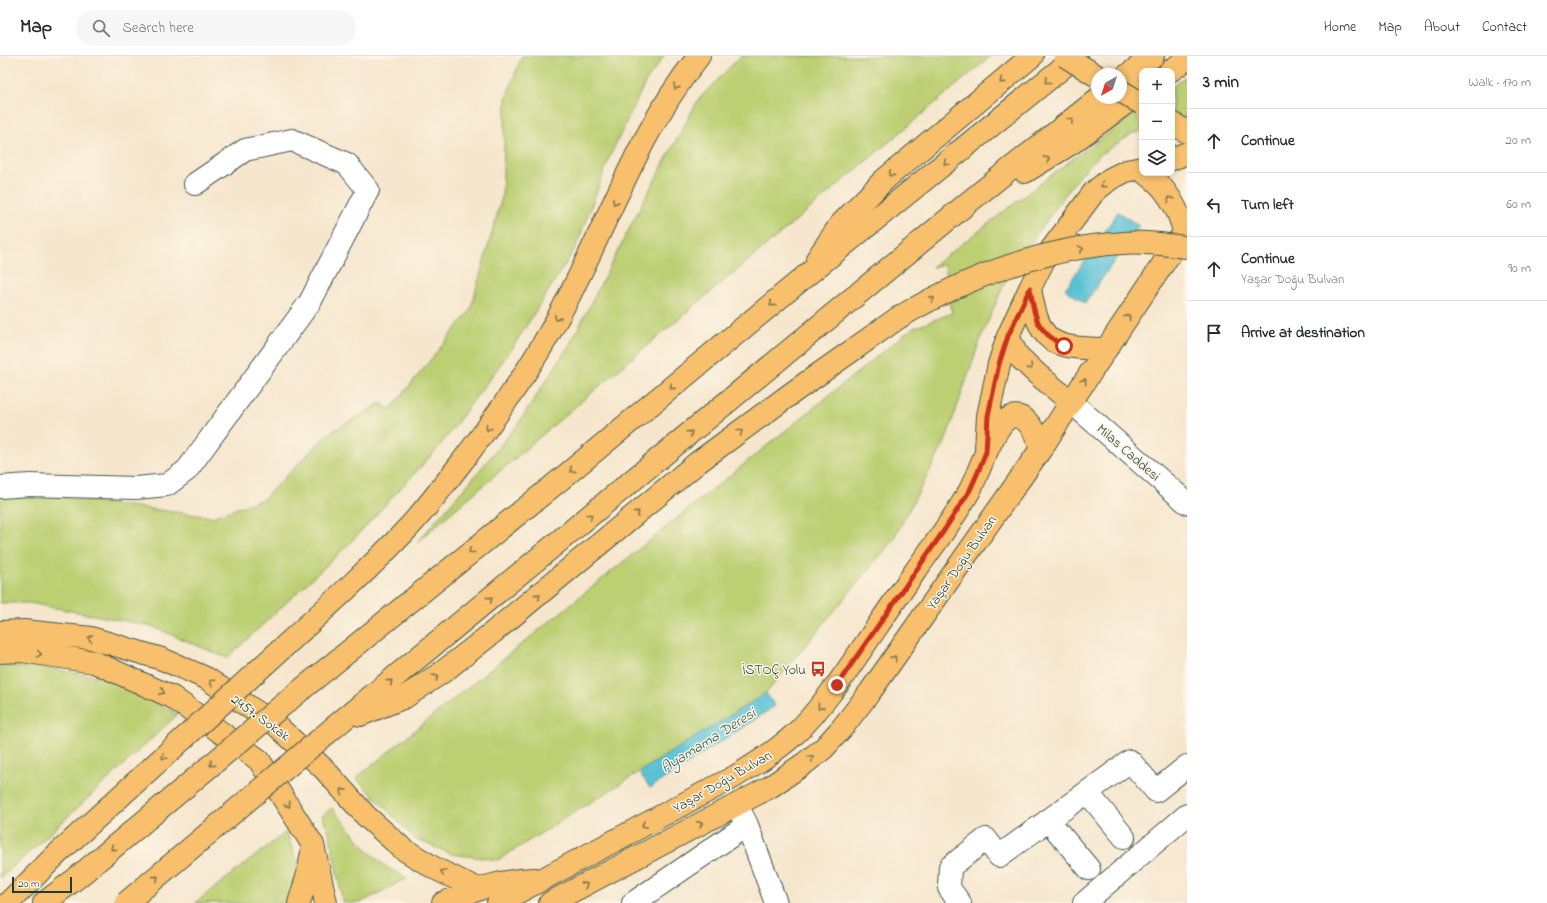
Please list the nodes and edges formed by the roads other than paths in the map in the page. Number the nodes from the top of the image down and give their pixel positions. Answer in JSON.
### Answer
{"nodes":[{"id":1,"x":699,"y":56,"type":"edge"},
{"id":2,"x":1032,"y":56,"type":"edge"},
{"id":3,"x":1065,"y":56,"type":"edge"},
{"id":4,"x":1077,"y":56,"type":"edge"},
{"id":5,"x":1153,"y":56,"type":"edge"},
{"id":6,"x":1187,"y":59,"type":"edge"},
{"id":7,"x":1174,"y":68,"type":"edge"},
{"id":8,"x":1091,"y":72,"type":"edge"},
{"id":9,"x":1127,"y":76,"type":"edge"},
{"id":10,"x":1139,"y":93,"type":"edge"},
{"id":11,"x":1127,"y":95,"type":"edge"},
{"id":12,"x":1139,"y":102,"type":"edge"},
{"id":13,"x":1091,"y":104,"type":"edge"},
{"id":14,"x":1175,"y":125,"type":"edge"},
{"id":15,"x":1187,"y":132,"type":"edge"},
{"id":16,"x":1187,"y":153,"type":"edge"},
{"id":17,"x":1175,"y":158,"type":"edge"},
{"id":18,"x":1139,"y":170,"type":"edge"},
{"id":19,"x":1151,"y":176,"type":"edge"},
{"id":20,"x":195,"y":184,"type":"dead end"},
{"id":21,"x":975,"y":197,"type":"junction"},
{"id":22,"x":1186,"y":236,"type":"edge"},
{"id":23,"x":802,"y":280,"type":"junction"},
{"id":24,"x":1030,"y":288,"type":"junction"},
{"id":25,"x":1008,"y":336,"type":"junction"},
{"id":26,"x":1106,"y":349,"type":"junction"},
{"id":27,"x":1071,"y":402,"type":"junction"},
{"id":28,"x":1041,"y":450,"type":"junction"},
{"id":29,"x":986,"y":452,"type":"junction"},
{"id":30,"x":0,"y":487,"type":"edge"},
{"id":31,"x":1187,"y":503,"type":"edge"},
{"id":32,"x":0,"y":632,"type":"edge"},
{"id":33,"x":0,"y":652,"type":"edge"},
{"id":34,"x":338,"y":724,"type":"junction"},
{"id":35,"x":1187,"y":766,"type":"edge"},
{"id":36,"x":1087,"y":792,"type":"junction"},
{"id":37,"x":737,"y":805,"type":"junction"},
{"id":38,"x":1187,"y":815,"type":"edge"},
{"id":39,"x":1048,"y":820,"type":"junction"},
{"id":40,"x":747,"y":825,"type":"junction"},
{"id":41,"x":1124,"y":837,"type":"dead end"},
{"id":42,"x":313,"y":845,"type":"junction"},
{"id":43,"x":1089,"y":869,"type":"dead end"},
{"id":44,"x":542,"y":879,"type":"junction"},
{"id":45,"x":478,"y":889,"type":"junction"},
{"id":46,"x":8,"y":903,"type":"edge"},
{"id":47,"x":44,"y":903,"type":"edge"},
{"id":48,"x":126,"y":903,"type":"edge"},
{"id":49,"x":299,"y":903,"type":"edge"},
{"id":50,"x":326,"y":903,"type":"edge"},
{"id":51,"x":443,"y":903,"type":"edge"},
{"id":52,"x":498,"y":903,"type":"edge"},
{"id":53,"x":550,"y":903,"type":"edge"},
{"id":54,"x":633,"y":903,"type":"edge"},
{"id":55,"x":776,"y":903,"type":"edge"},
{"id":56,"x":960,"y":903,"type":"edge"},
{"id":57,"x":1084,"y":903,"type":"edge"}],
"edges":[{"from":1,"to":46,"type":"main road","one_way":true,"bridge":true},
{"from":2,"to":23,"type":"main road","one_way":true},
{"from":3,"to":8,"type":"main road","bridge":true},
{"from":4,"to":23,"type":"main road","one_way":true},
{"from":5,"to":9,"type":"main road"},
{"from":6,"to":7,"type":"main road"},
{"from":21,"to":10,"type":"main road","one_way":true},
{"from":11,"to":12,"type":"main road","bridge":true},
{"from":21,"to":13,"type":"main road","one_way":true},
{"from":14,"to":15,"type":"main road"},
{"from":16,"to":17,"type":"main road"},
{"from":18,"to":24,"type":"main road","one_way":true},
{"from":22,"to":19,"type":"main road","one_way":true},
{"from":20,"to":30,"type":"street"},
{"from":34,"to":21,"type":"main road","one_way":true},
{"from":26,"to":22,"type":"main road","name":"Yaşar Doğu Bulvarı","one_way":true},
{"from":34,"to":22,"type":"main road","one_way":true,"bridge":true},
{"from":23,"to":47,"type":"main road","one_way":true,"bridge":true},
{"from":24,"to":25,"type":"main road"},
{"from":24,"to":26,"type":"main road"},
{"from":25,"to":27,"type":"main road","one_way":true},
{"from":25,"to":29,"type":"main road"},
{"from":27,"to":26,"type":"main road","name":"Yaşar Doğu Bulvarı","one_way":true},
{"from":27,"to":28,"type":"main road","name":"Yaşar Doğu Bulvarı"},
{"from":27,"to":31,"type":"street","name":"Milas Caddesi"},
{"from":28,"to":29,"type":"main road"},
{"from":37,"to":28,"type":"main road","name":"Yaşar Doğu Bulvarı","one_way":true},
{"from":29,"to":44,"type":"main road","name":"Yaşar Doğu Bulvarı","one_way":true},
{"from":45,"to":32,"type":"main road","name":"2457. Sokak","one_way":true},
{"from":33,"to":42,"type":"main road","one_way":true},
{"from":48,"to":34,"type":"main road","one_way":true,"bridge":true},
{"from":35,"to":36,"type":"street"},
{"from":36,"to":39,"type":"street"},
{"from":36,"to":41,"type":"street"},
{"from":37,"to":40,"type":"street"},
{"from":53,"to":37,"type":"main road","name":"Yaşar Doğu Bulvarı","one_way":true},
{"from":38,"to":57,"type":"street"},
{"from":39,"to":43,"type":"street"},
{"from":39,"to":56,"type":"street"},
{"from":40,"to":54,"type":"street"},
{"from":40,"to":55,"type":"street"},
{"from":42,"to":49,"type":"main road"},
{"from":42,"to":50,"type":"main road"},
{"from":44,"to":45,"type":"main road","name":"Yaşar Doğu Bulvarı"},
{"from":44,"to":52,"type":"main road"},
{"from":45,"to":51,"type":"main road","name":"Yaşar Doğu Bulvarı"}]}
